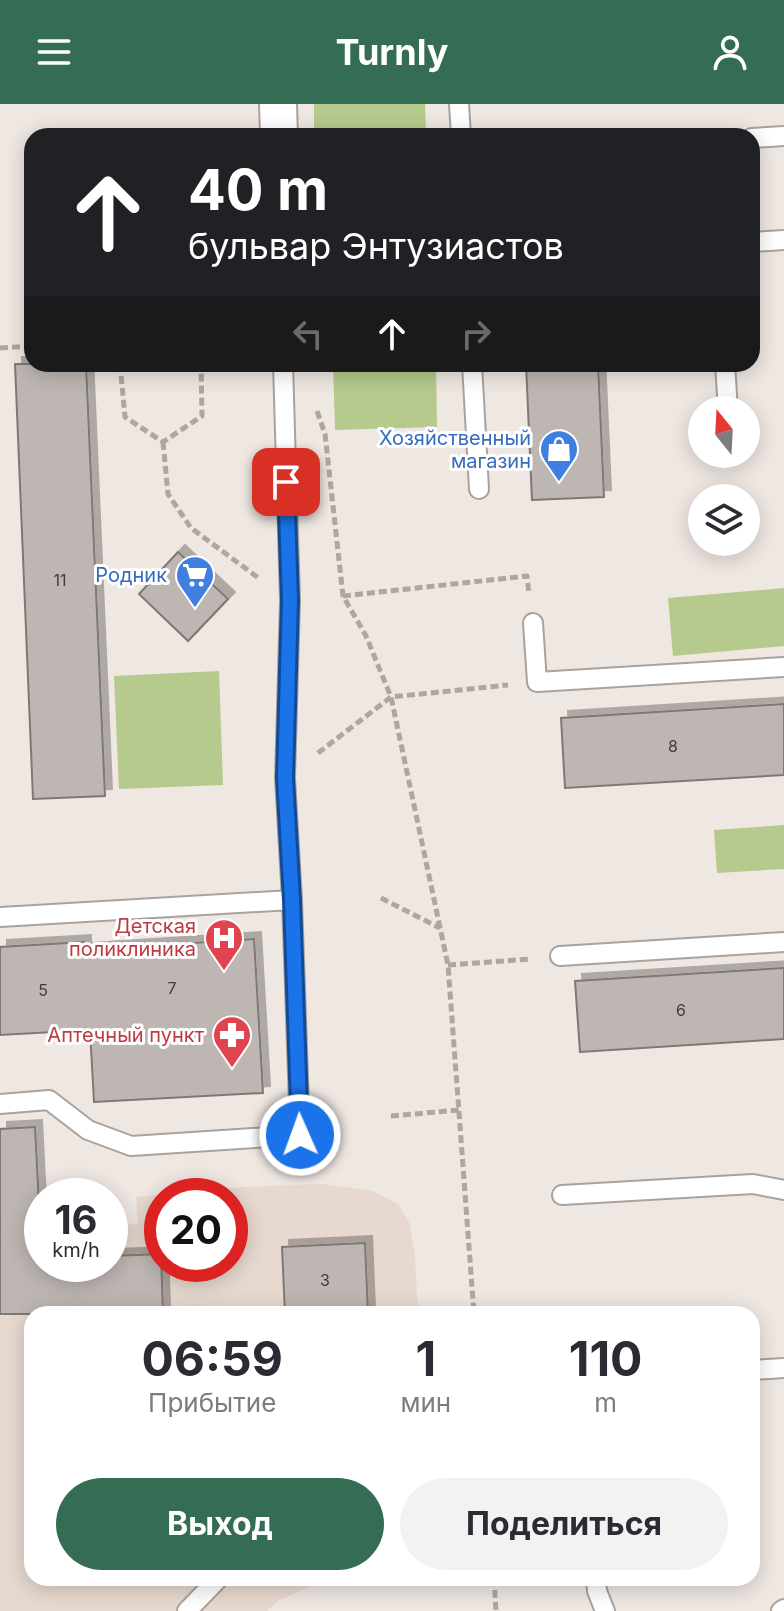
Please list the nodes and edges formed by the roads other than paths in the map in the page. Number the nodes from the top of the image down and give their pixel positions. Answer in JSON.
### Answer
{"nodes":[{"id":1,"x":278,"y":104,"type":"edge"},
{"id":2,"x":459,"y":104,"type":"edge"},
{"id":3,"x":279,"y":128,"type":"edge"},
{"id":4,"x":460,"y":128,"type":"edge"},
{"id":5,"x":784,"y":136,"type":"edge"},
{"id":6,"x":760,"y":138,"type":"edge"},
{"id":7,"x":784,"y":240,"type":"edge"},
{"id":8,"x":760,"y":242,"type":"edge"},
{"id":9,"x":283,"y":372,"type":"edge"},
{"id":10,"x":472,"y":372,"type":"edge"},
{"id":11,"x":726,"y":372,"type":"edge"},
{"id":12,"x":727,"y":396,"type":"edge"},
{"id":13,"x":479,"y":489,"type":"dead end"},
{"id":14,"x":533,"y":623,"type":"dead end"},
{"id":15,"x":784,"y":667,"type":"edge"},
{"id":16,"x":292,"y":900,"type":"junction"},
{"id":17,"x":0,"y":917,"type":"edge"},
{"id":18,"x":784,"y":942,"type":"edge"},
{"id":19,"x":560,"y":956,"type":"road end"},
{"id":20,"x":0,"y":1104,"type":"edge"},
{"id":21,"x":784,"y":1190,"type":"edge"},
{"id":22,"x":562,"y":1195,"type":"dead end"},
{"id":23,"x":784,"y":1368,"type":"edge"},
{"id":24,"x":760,"y":1370,"type":"edge"},
{"id":25,"x":211,"y":1586,"type":"edge"},
{"id":26,"x":597,"y":1586,"type":"edge"},
{"id":27,"x":187,"y":1611,"type":"edge"},
{"id":28,"x":605,"y":1611,"type":"edge"}],
"edges":[{"from":1,"to":3,"type":"street"},
{"from":2,"to":4,"type":"lane"},
{"from":5,"to":6,"type":"lane"},
{"from":7,"to":8,"type":"lane"},
{"from":9,"to":16,"type":"lane"},
{"from":10,"to":13,"type":"lane"},
{"from":11,"to":12,"type":"lane"},
{"from":14,"to":15,"type":"lane"},
{"from":16,"to":17,"type":"lane"},
{"from":16,"to":20,"type":"lane"},
{"from":18,"to":19,"type":"lane"},
{"from":21,"to":22,"type":"lane"},
{"from":23,"to":24,"type":"lane"},
{"from":25,"to":27,"type":"lane"},
{"from":26,"to":28,"type":"lane"}]}
